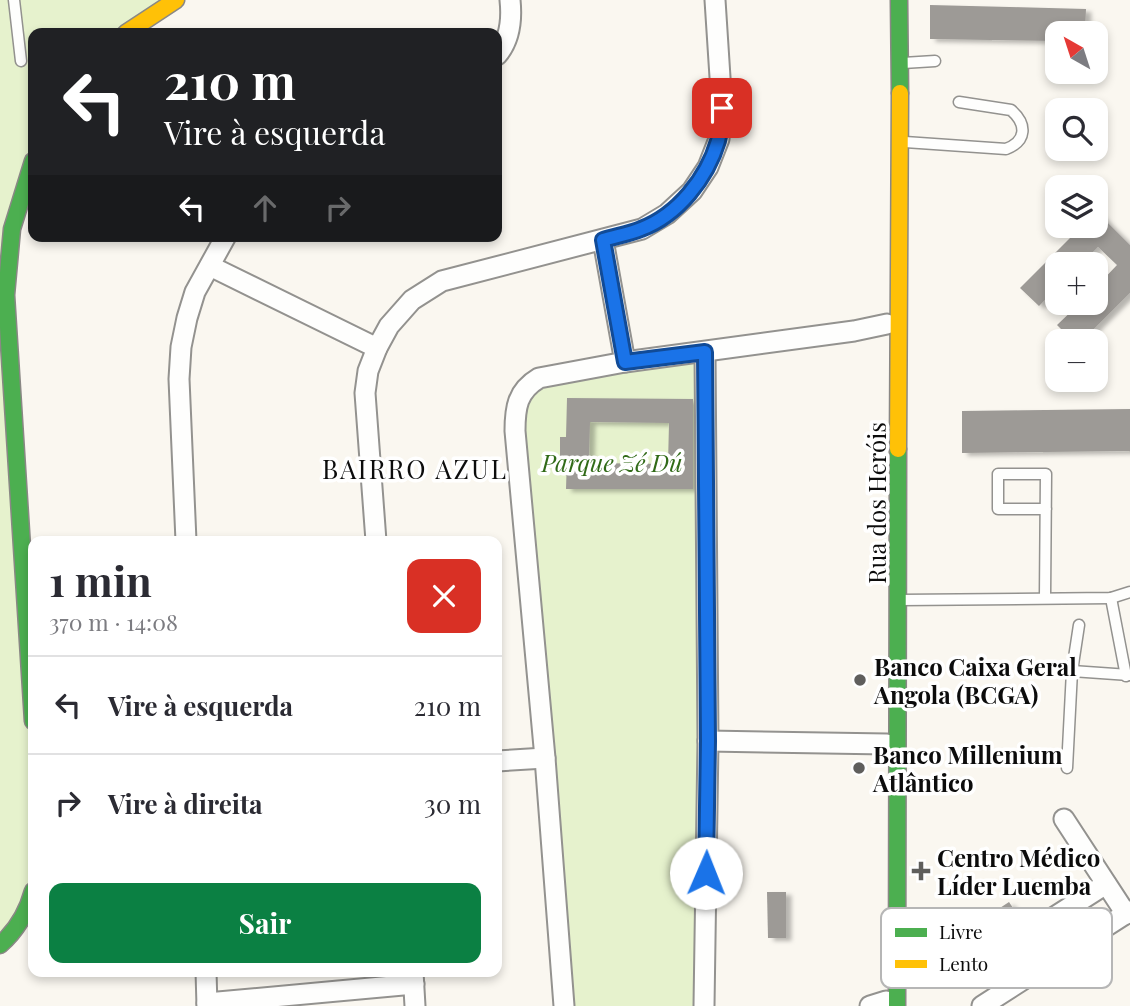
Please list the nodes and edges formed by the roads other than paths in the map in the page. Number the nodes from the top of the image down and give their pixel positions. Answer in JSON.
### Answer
{"nodes":[{"id":1,"x":14,"y":0,"type":"edge"},
{"id":2,"x":176,"y":0,"type":"edge"},
{"id":3,"x":510,"y":0,"type":"edge"},
{"id":4,"x":715,"y":0,"type":"edge"},
{"id":5,"x":884,"y":0,"type":"edge"},
{"id":6,"x":899,"y":0,"type":"edge"},
{"id":7,"x":134,"y":28,"type":"edge"},
{"id":8,"x":884,"y":40,"type":"dead end"},
{"id":9,"x":502,"y":49,"type":"edge"},
{"id":10,"x":21,"y":61,"type":"dead end"},
{"id":11,"x":935,"y":61,"type":"dead end"},
{"id":12,"x":899,"y":63,"type":"junction"},
{"id":13,"x":958,"y":102,"type":"dead end"},
{"id":14,"x":884,"y":107,"type":"dead end"},
{"id":15,"x":900,"y":142,"type":"junction"},
{"id":16,"x":28,"y":176,"type":"edge"},
{"id":17,"x":603,"y":240,"type":"junction"},
{"id":18,"x":223,"y":242,"type":"edge"},
{"id":19,"x":210,"y":266,"type":"junction"},
{"id":20,"x":887,"y":324,"type":"junction"},
{"id":21,"x":377,"y":348,"type":"junction"},
{"id":22,"x":705,"y":352,"type":"junction"},
{"id":23,"x":625,"y":362,"type":"junction"},
{"id":24,"x":1046,"y":509,"type":"junction"},
{"id":25,"x":186,"y":536,"type":"edge"},
{"id":26,"x":376,"y":536,"type":"edge"},
{"id":27,"x":1130,"y":592,"type":"edge"},
{"id":28,"x":1045,"y":598,"type":"junction"},
{"id":29,"x":1111,"y":598,"type":"junction"},
{"id":30,"x":898,"y":600,"type":"junction"},
{"id":31,"x":1079,"y":625,"type":"dead end"},
{"id":32,"x":28,"y":642,"type":"edge"},
{"id":33,"x":1072,"y":671,"type":"junction"},
{"id":34,"x":1128,"y":676,"type":"edge"},
{"id":35,"x":708,"y":741,"type":"junction"},
{"id":36,"x":887,"y":744,"type":"junction"},
{"id":37,"x":545,"y":758,"type":"junction"},
{"id":38,"x":502,"y":761,"type":"edge"},
{"id":39,"x":1067,"y":768,"type":"dead end"},
{"id":40,"x":1064,"y":819,"type":"dead end"},
{"id":41,"x":1106,"y":884,"type":"junction"},
{"id":42,"x":28,"y":907,"type":"edge"},
{"id":43,"x":887,"y":908,"type":"edge"},
{"id":44,"x":888,"y":908,"type":"edge"},
{"id":45,"x":1068,"y":908,"type":"edge"},
{"id":46,"x":1128,"y":913,"type":"edge"},
{"id":47,"x":1112,"y":923,"type":"edge"},
{"id":48,"x":0,"y":945,"type":"edge"},
{"id":49,"x":206,"y":977,"type":"edge"},
{"id":50,"x":413,"y":977,"type":"edge"},
{"id":51,"x":1010,"y":988,"type":"edge"},
{"id":52,"x":207,"y":1005,"type":"edge"},
{"id":53,"x":415,"y":1006,"type":"edge"},
{"id":54,"x":564,"y":1006,"type":"edge"},
{"id":55,"x":704,"y":1006,"type":"edge"},
{"id":56,"x":982,"y":1006,"type":"edge"}],
"edges":[{"from":1,"to":10,"type":"lane"},
{"from":2,"to":7,"type":"main road"},
{"from":3,"to":9,"type":"street"},
{"from":4,"to":17,"type":"street"},
{"from":5,"to":8,"type":"main road"},
{"from":6,"to":12,"type":"main road","name":"Rua dos Heróis"},
{"from":11,"to":12,"type":"lane"},
{"from":12,"to":15,"type":"main road","name":"Rua dos Heróis"},
{"from":13,"to":15,"type":"lane"},
{"from":14,"to":20,"type":"main road","name":"Rua dos Heróis"},
{"from":15,"to":30,"type":"main road","name":"Rua dos Heróis"},
{"from":16,"to":32,"type":"main road"},
{"from":17,"to":21,"type":"street"},
{"from":17,"to":23,"type":"street"},
{"from":18,"to":19,"type":"street"},
{"from":19,"to":21,"type":"street"},
{"from":19,"to":25,"type":"street"},
{"from":20,"to":22,"type":"street"},
{"from":20,"to":36,"type":"main road","name":"Rua dos Heróis"},
{"from":21,"to":26,"type":"street"},
{"from":22,"to":23,"type":"street"},
{"from":22,"to":35,"type":"street"},
{"from":23,"to":37,"type":"street"},
{"from":24,"to":24,"type":"lane"},
{"from":24,"to":28,"type":"lane"},
{"from":27,"to":29,"type":"lane"},
{"from":28,"to":29,"type":"lane"},
{"from":28,"to":30,"type":"lane"},
{"from":29,"to":34,"type":"lane"},
{"from":30,"to":44,"type":"main road","name":"Rua dos Heróis"},
{"from":31,"to":33,"type":"lane"},
{"from":33,"to":34,"type":"lane"},
{"from":33,"to":39,"type":"lane"},
{"from":35,"to":36,"type":"street"},
{"from":35,"to":55,"type":"street"},
{"from":36,"to":43,"type":"main road","name":"Rua dos Heróis"},
{"from":37,"to":38,"type":"street"},
{"from":37,"to":54,"type":"street"},
{"from":40,"to":41,"type":"street"},
{"from":41,"to":45,"type":"street"},
{"from":41,"to":46,"type":"street"},
{"from":42,"to":48,"type":"main road"},
{"from":46,"to":47,"type":"street"},
{"from":49,"to":52,"type":"street"},
{"from":50,"to":52,"type":"street"},
{"from":50,"to":53,"type":"street"},
{"from":51,"to":56,"type":"street"}]}
